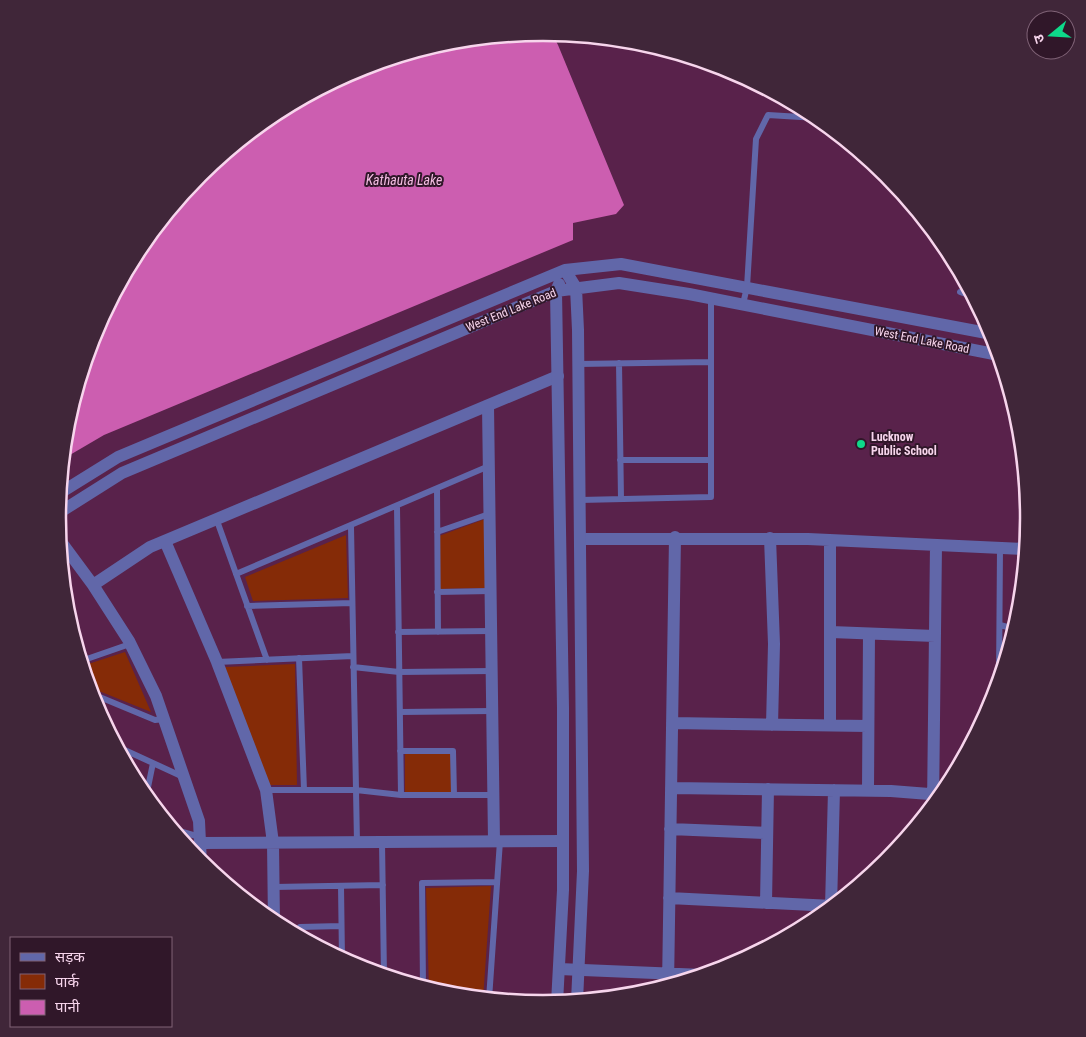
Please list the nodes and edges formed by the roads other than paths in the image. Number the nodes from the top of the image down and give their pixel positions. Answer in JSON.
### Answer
{"nodes":[{"id":1,"x":800,"y":117,"type":"edge"},
{"id":2,"x":565,"y":270,"type":"junction"},
{"id":3,"x":747,"y":287,"type":"junction"},
{"id":4,"x":576,"y":288,"type":"junction"},
{"id":5,"x":556,"y":291,"type":"junction"},
{"id":6,"x":960,"y":292,"type":"dead end"},
{"id":7,"x":963,"y":293,"type":"edge"},
{"id":8,"x":711,"y":298,"type":"junction"},
{"id":9,"x":743,"y":304,"type":"junction"},
{"id":10,"x":982,"y":332,"type":"edge"},
{"id":11,"x":991,"y":353,"type":"edge"},
{"id":12,"x":711,"y":362,"type":"junction"},
{"id":13,"x":619,"y":363,"type":"junction"},
{"id":14,"x":578,"y":364,"type":"junction"},
{"id":15,"x":558,"y":376,"type":"junction"},
{"id":16,"x":488,"y":406,"type":"junction"},
{"id":17,"x":620,"y":460,"type":"junction"},
{"id":18,"x":711,"y":460,"type":"junction"},
{"id":19,"x":489,"y":466,"type":"junction"},
{"id":20,"x":67,"y":489,"type":"edge"},
{"id":21,"x":437,"y":489,"type":"junction"},
{"id":22,"x":621,"y":499,"type":"junction"},
{"id":23,"x":580,"y":500,"type":"junction"},
{"id":24,"x":396,"y":507,"type":"junction"},
{"id":25,"x":66,"y":508,"type":"edge"},
{"id":26,"x":489,"y":514,"type":"junction"},
{"id":27,"x":216,"y":518,"type":"junction"},
{"id":28,"x":351,"y":527,"type":"junction"},
{"id":29,"x":437,"y":532,"type":"junction"},
{"id":30,"x":675,"y":537,"type":"junction"},
{"id":31,"x":770,"y":538,"type":"junction"},
{"id":32,"x":580,"y":539,"type":"junction"},
{"id":33,"x":830,"y":540,"type":"junction"},
{"id":34,"x":164,"y":541,"type":"junction"},
{"id":35,"x":936,"y":545,"type":"junction"},
{"id":36,"x":1000,"y":548,"type":"junction"},
{"id":37,"x":67,"y":549,"type":"edge"},
{"id":38,"x":1019,"y":549,"type":"edge"},
{"id":39,"x":236,"y":574,"type":"junction"},
{"id":40,"x":93,"y":585,"type":"junction"},
{"id":41,"x":490,"y":591,"type":"junction"},
{"id":42,"x":437,"y":592,"type":"junction"},
{"id":43,"x":352,"y":603,"type":"junction"},
{"id":44,"x":247,"y":606,"type":"junction"},
{"id":45,"x":1000,"y":625,"type":"junction"},
{"id":46,"x":1008,"y":627,"type":"edge"},
{"id":47,"x":398,"y":632,"type":"junction"},
{"id":48,"x":438,"y":632,"type":"junction"},
{"id":49,"x":491,"y":632,"type":"junction"},
{"id":50,"x":831,"y":632,"type":"junction"},
{"id":51,"x":869,"y":634,"type":"junction"},
{"id":52,"x":935,"y":636,"type":"junction"},
{"id":53,"x":130,"y":644,"type":"junction"},
{"id":54,"x":353,"y":656,"type":"junction"},
{"id":55,"x":999,"y":657,"type":"edge"},
{"id":56,"x":299,"y":658,"type":"junction"},
{"id":57,"x":87,"y":659,"type":"edge"},
{"id":58,"x":267,"y":660,"type":"junction"},
{"id":59,"x":217,"y":662,"type":"junction"},
{"id":60,"x":353,"y":667,"type":"junction"},
{"id":61,"x":492,"y":671,"type":"junction"},
{"id":62,"x":399,"y":672,"type":"junction"},
{"id":63,"x":101,"y":698,"type":"edge"},
{"id":64,"x":492,"y":711,"type":"junction"},
{"id":65,"x":400,"y":712,"type":"junction"},
{"id":66,"x":164,"y":719,"type":"junction"},
{"id":67,"x":672,"y":723,"type":"junction"},
{"id":68,"x":772,"y":724,"type":"junction"},
{"id":69,"x":830,"y":724,"type":"junction"},
{"id":70,"x":868,"y":726,"type":"junction"},
{"id":71,"x":127,"y":751,"type":"edge"},
{"id":72,"x":400,"y":751,"type":"junction"},
{"id":73,"x":153,"y":763,"type":"junction"},
{"id":74,"x":183,"y":774,"type":"junction"},
{"id":75,"x":148,"y":787,"type":"edge"},
{"id":76,"x":671,"y":788,"type":"junction"},
{"id":77,"x":768,"y":789,"type":"junction"},
{"id":78,"x":266,"y":790,"type":"junction"},
{"id":79,"x":304,"y":790,"type":"junction"},
{"id":80,"x":356,"y":790,"type":"junction"},
{"id":81,"x":834,"y":790,"type":"junction"},
{"id":82,"x":868,"y":790,"type":"junction"},
{"id":83,"x":936,"y":790,"type":"edge"},
{"id":84,"x":401,"y":795,"type":"junction"},
{"id":85,"x":454,"y":795,"type":"junction"},
{"id":86,"x":494,"y":795,"type":"junction"},
{"id":87,"x":930,"y":797,"type":"edge"},
{"id":88,"x":670,"y":829,"type":"junction"},
{"id":89,"x":767,"y":833,"type":"junction"},
{"id":90,"x":185,"y":834,"type":"edge"},
{"id":91,"x":200,"y":840,"type":"junction"},
{"id":92,"x":563,"y":840,"type":"junction"},
{"id":93,"x":497,"y":841,"type":"junction"},
{"id":94,"x":273,"y":842,"type":"junction"},
{"id":95,"x":357,"y":842,"type":"junction"},
{"id":96,"x":382,"y":842,"type":"junction"},
{"id":97,"x":200,"y":850,"type":"edge"},
{"id":98,"x":497,"y":882,"type":"junction"},
{"id":99,"x":383,"y":885,"type":"junction"},
{"id":100,"x":341,"y":886,"type":"junction"},
{"id":101,"x":274,"y":887,"type":"junction"},
{"id":102,"x":669,"y":898,"type":"junction"},
{"id":103,"x":832,"y":898,"type":"edge"},
{"id":104,"x":766,"y":903,"type":"junction"},
{"id":105,"x":822,"y":906,"type":"edge"},
{"id":106,"x":274,"y":912,"type":"edge"},
{"id":107,"x":341,"y":926,"type":"junction"},
{"id":108,"x":300,"y":929,"type":"edge"},
{"id":109,"x":342,"y":951,"type":"edge"},
{"id":110,"x":384,"y":968,"type":"edge"},
{"id":111,"x":559,"y":969,"type":"junction"},
{"id":112,"x":578,"y":970,"type":"junction"},
{"id":113,"x":668,"y":979,"type":"edge"},
{"id":114,"x":423,"y":980,"type":"edge"},
{"id":115,"x":665,"y":980,"type":"edge"},
{"id":116,"x":489,"y":993,"type":"edge"},
{"id":117,"x":576,"y":995,"type":"edge"},
{"id":118,"x":557,"y":996,"type":"edge"}],
"edges":[{"from":1,"to":3,"type":"lane"},
{"from":2,"to":3,"type":"street","name":"West End Lake Road"},
{"from":2,"to":4,"type":"street"},
{"from":2,"to":5,"type":"street"},
{"from":2,"to":20,"type":"street","name":"West End Lake Road"},
{"from":3,"to":9,"type":"lane"},
{"from":3,"to":10,"type":"street","name":"West End Lake Road"},
{"from":4,"to":5,"type":"street","name":"West End Lake Road"},
{"from":4,"to":8,"type":"street","name":"West End Lake Road"},
{"from":4,"to":14,"type":"street"},
{"from":5,"to":15,"type":"street"},
{"from":5,"to":25,"type":"street","name":"West End Lake Road"},
{"from":6,"to":7,"type":"lane"},
{"from":8,"to":9,"type":"street","name":"West End Lake Road"},
{"from":8,"to":12,"type":"lane"},
{"from":9,"to":11,"type":"street","name":"West End Lake Road"},
{"from":12,"to":13,"type":"lane"},
{"from":12,"to":18,"type":"lane"},
{"from":13,"to":14,"type":"lane"},
{"from":13,"to":17,"type":"lane"},
{"from":14,"to":23,"type":"street"},
{"from":15,"to":16,"type":"street"},
{"from":15,"to":92,"type":"street"},
{"from":16,"to":19,"type":"street"},
{"from":16,"to":27,"type":"street"},
{"from":17,"to":18,"type":"lane"},
{"from":17,"to":22,"type":"lane"},
{"from":18,"to":22,"type":"lane"},
{"from":19,"to":21,"type":"lane"},
{"from":19,"to":26,"type":"street"},
{"from":21,"to":24,"type":"lane"},
{"from":21,"to":29,"type":"lane"},
{"from":22,"to":23,"type":"lane"},
{"from":23,"to":32,"type":"street"},
{"from":24,"to":28,"type":"lane"},
{"from":24,"to":47,"type":"lane"},
{"from":26,"to":29,"type":"lane"},
{"from":26,"to":41,"type":"street"},
{"from":27,"to":34,"type":"street"},
{"from":27,"to":39,"type":"lane"},
{"from":28,"to":39,"type":"lane"},
{"from":28,"to":43,"type":"lane"},
{"from":29,"to":42,"type":"lane"},
{"from":30,"to":31,"type":"street"},
{"from":30,"to":32,"type":"street"},
{"from":30,"to":67,"type":"street"},
{"from":31,"to":33,"type":"street"},
{"from":31,"to":68,"type":"street"},
{"from":32,"to":112,"type":"street"},
{"from":33,"to":35,"type":"street"},
{"from":33,"to":50,"type":"street"},
{"from":34,"to":40,"type":"street"},
{"from":34,"to":59,"type":"street"},
{"from":35,"to":36,"type":"street"},
{"from":35,"to":52,"type":"street"},
{"from":36,"to":38,"type":"street"},
{"from":36,"to":45,"type":"lane"},
{"from":37,"to":40,"type":"street"},
{"from":39,"to":44,"type":"lane"},
{"from":40,"to":53,"type":"street"},
{"from":41,"to":42,"type":"lane"},
{"from":41,"to":49,"type":"street"},
{"from":42,"to":48,"type":"lane"},
{"from":43,"to":44,"type":"lane"},
{"from":43,"to":54,"type":"lane"},
{"from":44,"to":58,"type":"lane"},
{"from":45,"to":46,"type":"lane"},
{"from":45,"to":55,"type":"lane"},
{"from":47,"to":48,"type":"lane"},
{"from":47,"to":62,"type":"lane"},
{"from":48,"to":49,"type":"lane"},
{"from":49,"to":61,"type":"street"},
{"from":50,"to":51,"type":"street"},
{"from":50,"to":69,"type":"street"},
{"from":51,"to":52,"type":"street"},
{"from":51,"to":70,"type":"street"},
{"from":52,"to":83,"type":"street"},
{"from":53,"to":57,"type":"lane"},
{"from":53,"to":66,"type":"street"},
{"from":54,"to":56,"type":"lane"},
{"from":54,"to":60,"type":"lane"},
{"from":56,"to":58,"type":"lane"},
{"from":56,"to":79,"type":"lane"},
{"from":58,"to":59,"type":"lane"},
{"from":59,"to":78,"type":"street"},
{"from":60,"to":62,"type":"lane"},
{"from":60,"to":80,"type":"lane"},
{"from":61,"to":62,"type":"lane"},
{"from":61,"to":64,"type":"street"},
{"from":62,"to":65,"type":"lane"},
{"from":63,"to":66,"type":"lane"},
{"from":64,"to":65,"type":"lane"},
{"from":64,"to":86,"type":"street"},
{"from":65,"to":72,"type":"lane"},
{"from":66,"to":74,"type":"street"},
{"from":67,"to":68,"type":"street"},
{"from":67,"to":76,"type":"street"},
{"from":68,"to":69,"type":"street"},
{"from":69,"to":70,"type":"street"},
{"from":70,"to":82,"type":"street"},
{"from":71,"to":73,"type":"lane"},
{"from":72,"to":84,"type":"lane"},
{"from":72,"to":85,"type":"lane"},
{"from":73,"to":74,"type":"lane"},
{"from":73,"to":75,"type":"lane"},
{"from":74,"to":91,"type":"street"},
{"from":76,"to":77,"type":"street"},
{"from":76,"to":88,"type":"street"},
{"from":77,"to":81,"type":"street"},
{"from":77,"to":89,"type":"street"},
{"from":78,"to":79,"type":"lane"},
{"from":78,"to":94,"type":"street"},
{"from":79,"to":80,"type":"lane"},
{"from":80,"to":84,"type":"lane"},
{"from":80,"to":95,"type":"lane"},
{"from":81,"to":82,"type":"street"},
{"from":81,"to":103,"type":"street"},
{"from":82,"to":87,"type":"street"},
{"from":84,"to":85,"type":"lane"},
{"from":85,"to":86,"type":"lane"},
{"from":86,"to":93,"type":"street"},
{"from":88,"to":89,"type":"street"},
{"from":88,"to":102,"type":"street"},
{"from":89,"to":104,"type":"street"},
{"from":90,"to":91,"type":"lane"},
{"from":91,"to":94,"type":"street"},
{"from":91,"to":97,"type":"street"},
{"from":92,"to":93,"type":"street"},
{"from":92,"to":111,"type":"street"},
{"from":93,"to":96,"type":"street"},
{"from":93,"to":98,"type":"lane"},
{"from":94,"to":95,"type":"street"},
{"from":94,"to":101,"type":"street"},
{"from":95,"to":96,"type":"street"},
{"from":96,"to":99,"type":"lane"},
{"from":98,"to":114,"type":"lane"},
{"from":98,"to":116,"type":"lane"},
{"from":99,"to":100,"type":"lane"},
{"from":99,"to":110,"type":"lane"},
{"from":100,"to":101,"type":"lane"},
{"from":100,"to":107,"type":"lane"},
{"from":101,"to":106,"type":"street"},
{"from":102,"to":104,"type":"street"},
{"from":102,"to":113,"type":"street"},
{"from":104,"to":105,"type":"street"},
{"from":107,"to":108,"type":"lane"},
{"from":107,"to":109,"type":"lane"},
{"from":111,"to":112,"type":"street"},
{"from":111,"to":118,"type":"street"},
{"from":112,"to":115,"type":"street"},
{"from":112,"to":117,"type":"street"}]}
